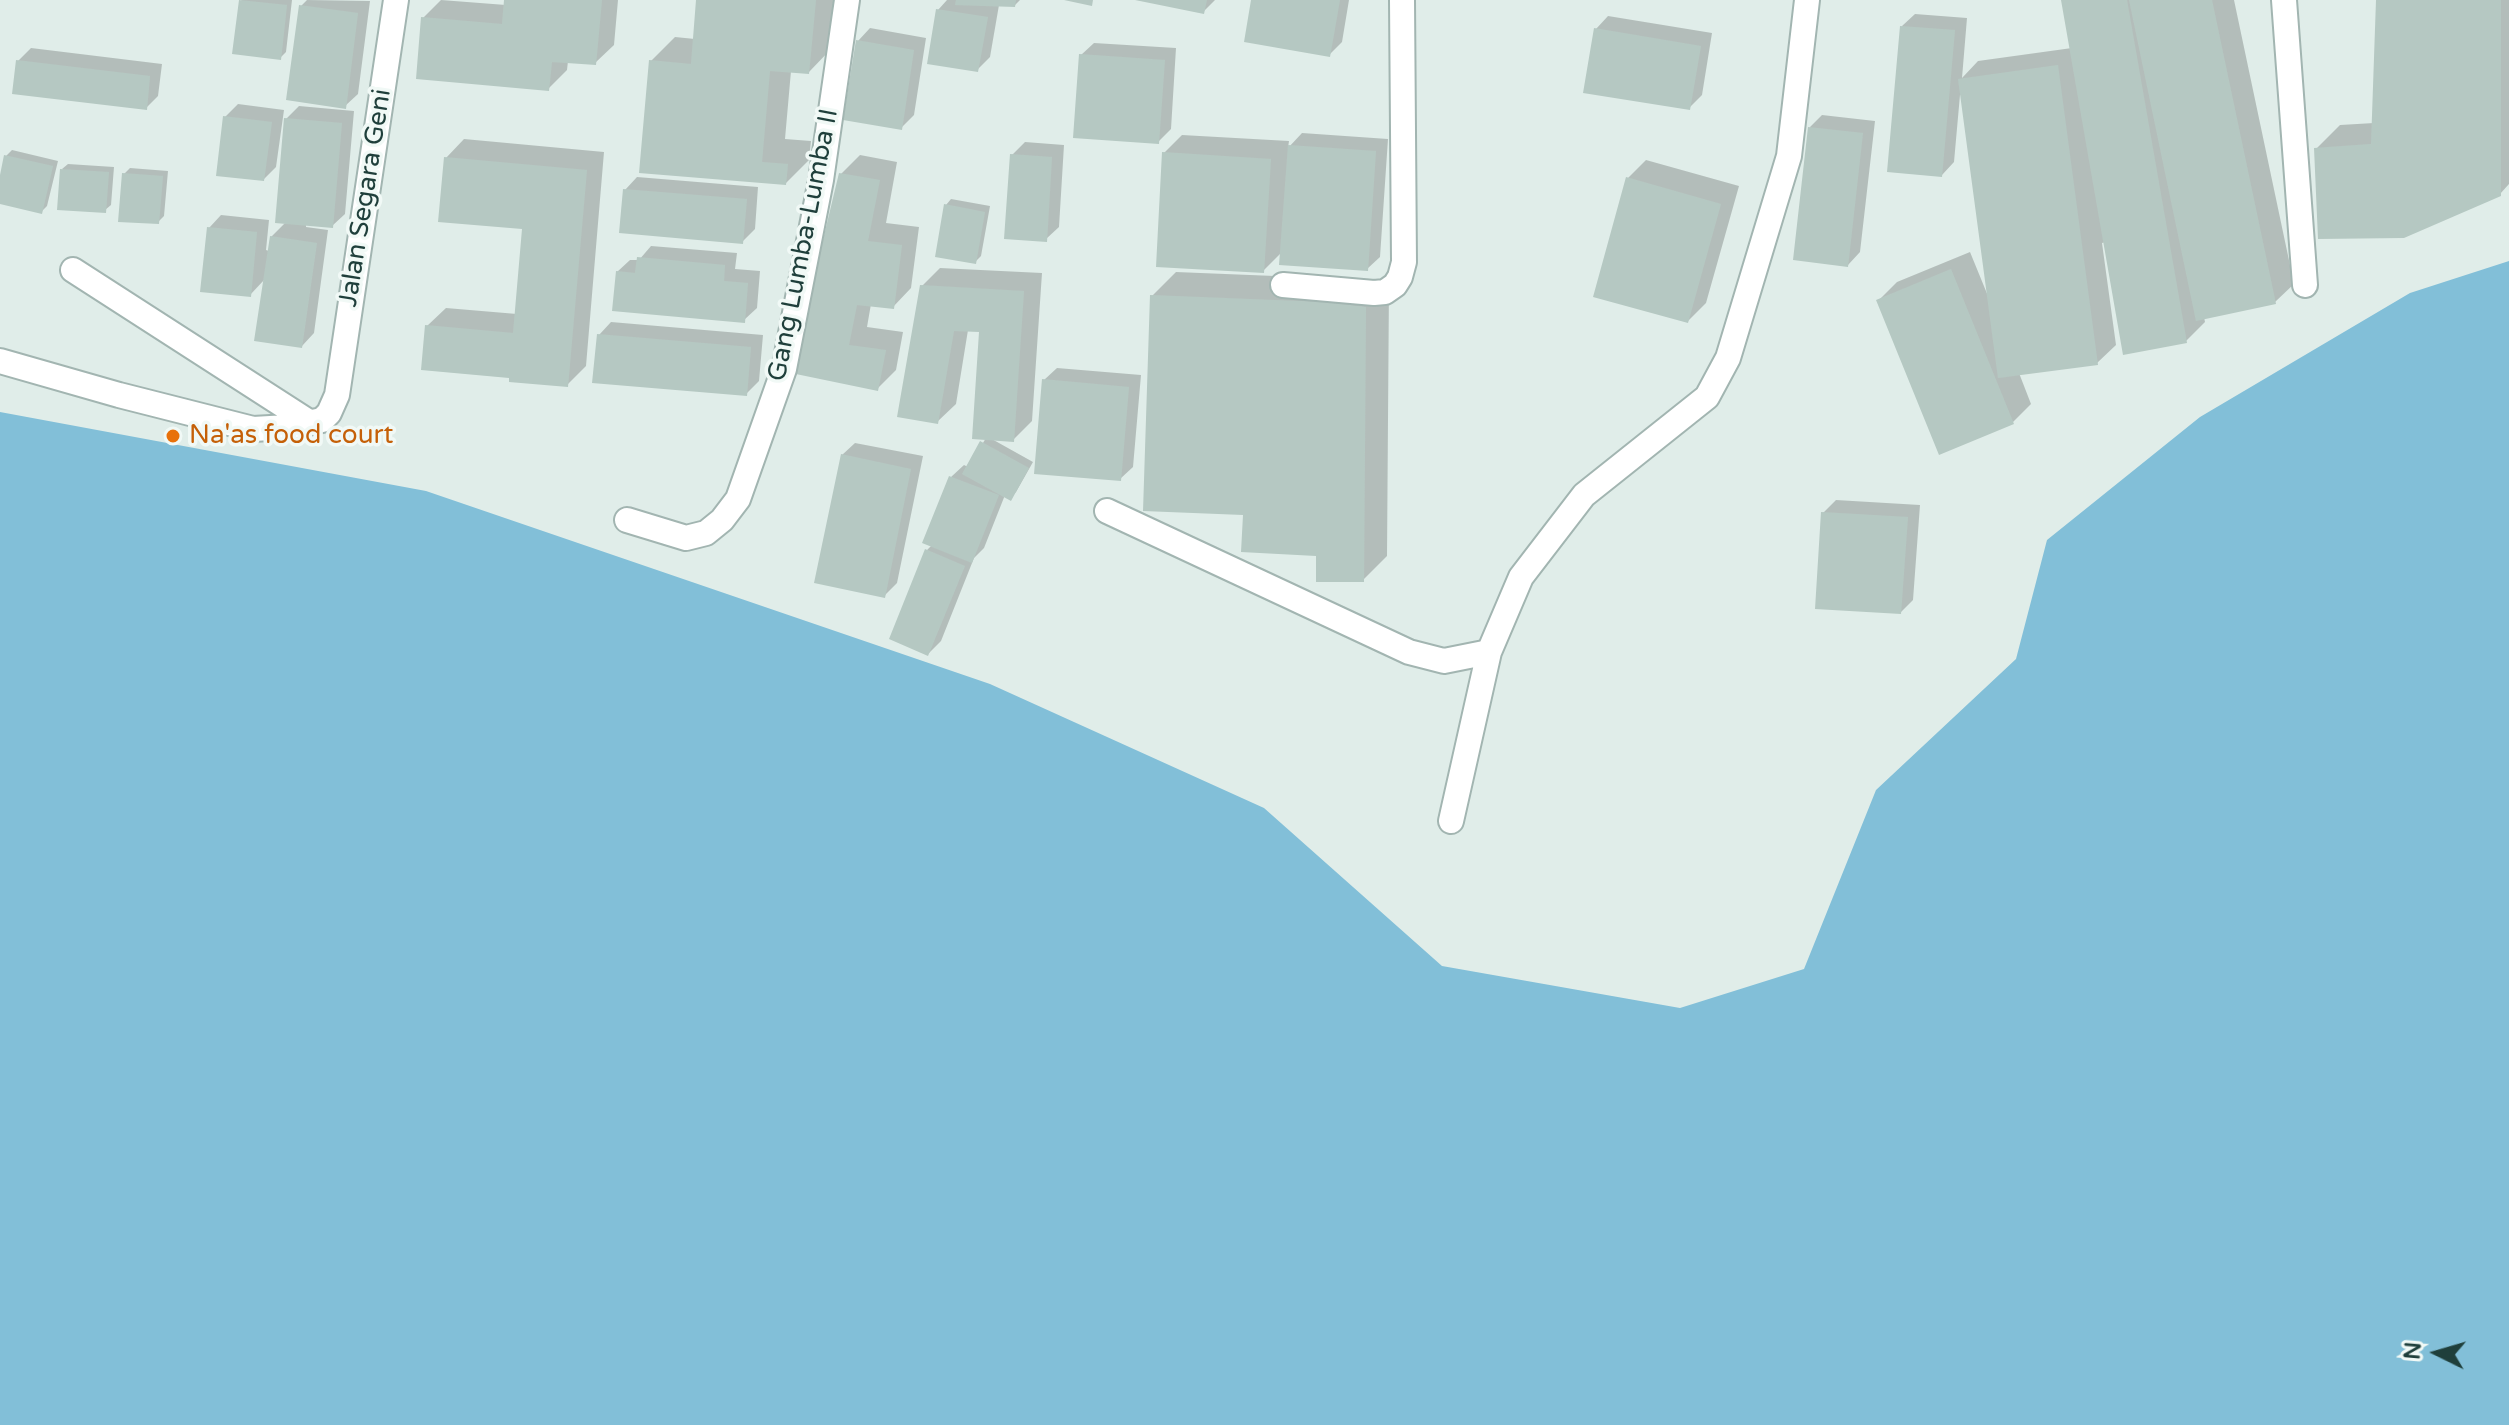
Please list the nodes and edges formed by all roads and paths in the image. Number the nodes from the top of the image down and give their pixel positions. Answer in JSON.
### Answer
{"nodes":[{"id":1,"x":396,"y":0,"type":"edge"},
{"id":2,"x":847,"y":0,"type":"edge"},
{"id":3,"x":1402,"y":0,"type":"edge"},
{"id":4,"x":1807,"y":0,"type":"edge"},
{"id":5,"x":2284,"y":0,"type":"edge"},
{"id":6,"x":73,"y":270,"type":"dead end"},
{"id":7,"x":1283,"y":285,"type":"dead end"},
{"id":8,"x":2305,"y":285,"type":"dead end"},
{"id":9,"x":0,"y":361,"type":"edge"},
{"id":10,"x":309,"y":422,"type":"junction"},
{"id":11,"x":1107,"y":511,"type":"dead end"},
{"id":12,"x":627,"y":520,"type":"dead end"},
{"id":13,"x":1489,"y":652,"type":"junction"},
{"id":14,"x":1451,"y":821,"type":"dead end"}],
"edges":[{"from":1,"to":10,"type":"street","name":"Jalan Segara Geni"},
{"from":2,"to":12,"type":"street","name":"Gang Lumba-Lumba II"},
{"from":3,"to":7,"type":"street"},
{"from":4,"to":13,"type":"street"},
{"from":5,"to":8,"type":"street"},
{"from":6,"to":10,"type":"street"},
{"from":9,"to":10,"type":"street"},
{"from":11,"to":13,"type":"street"},
{"from":13,"to":14,"type":"street"}]}
